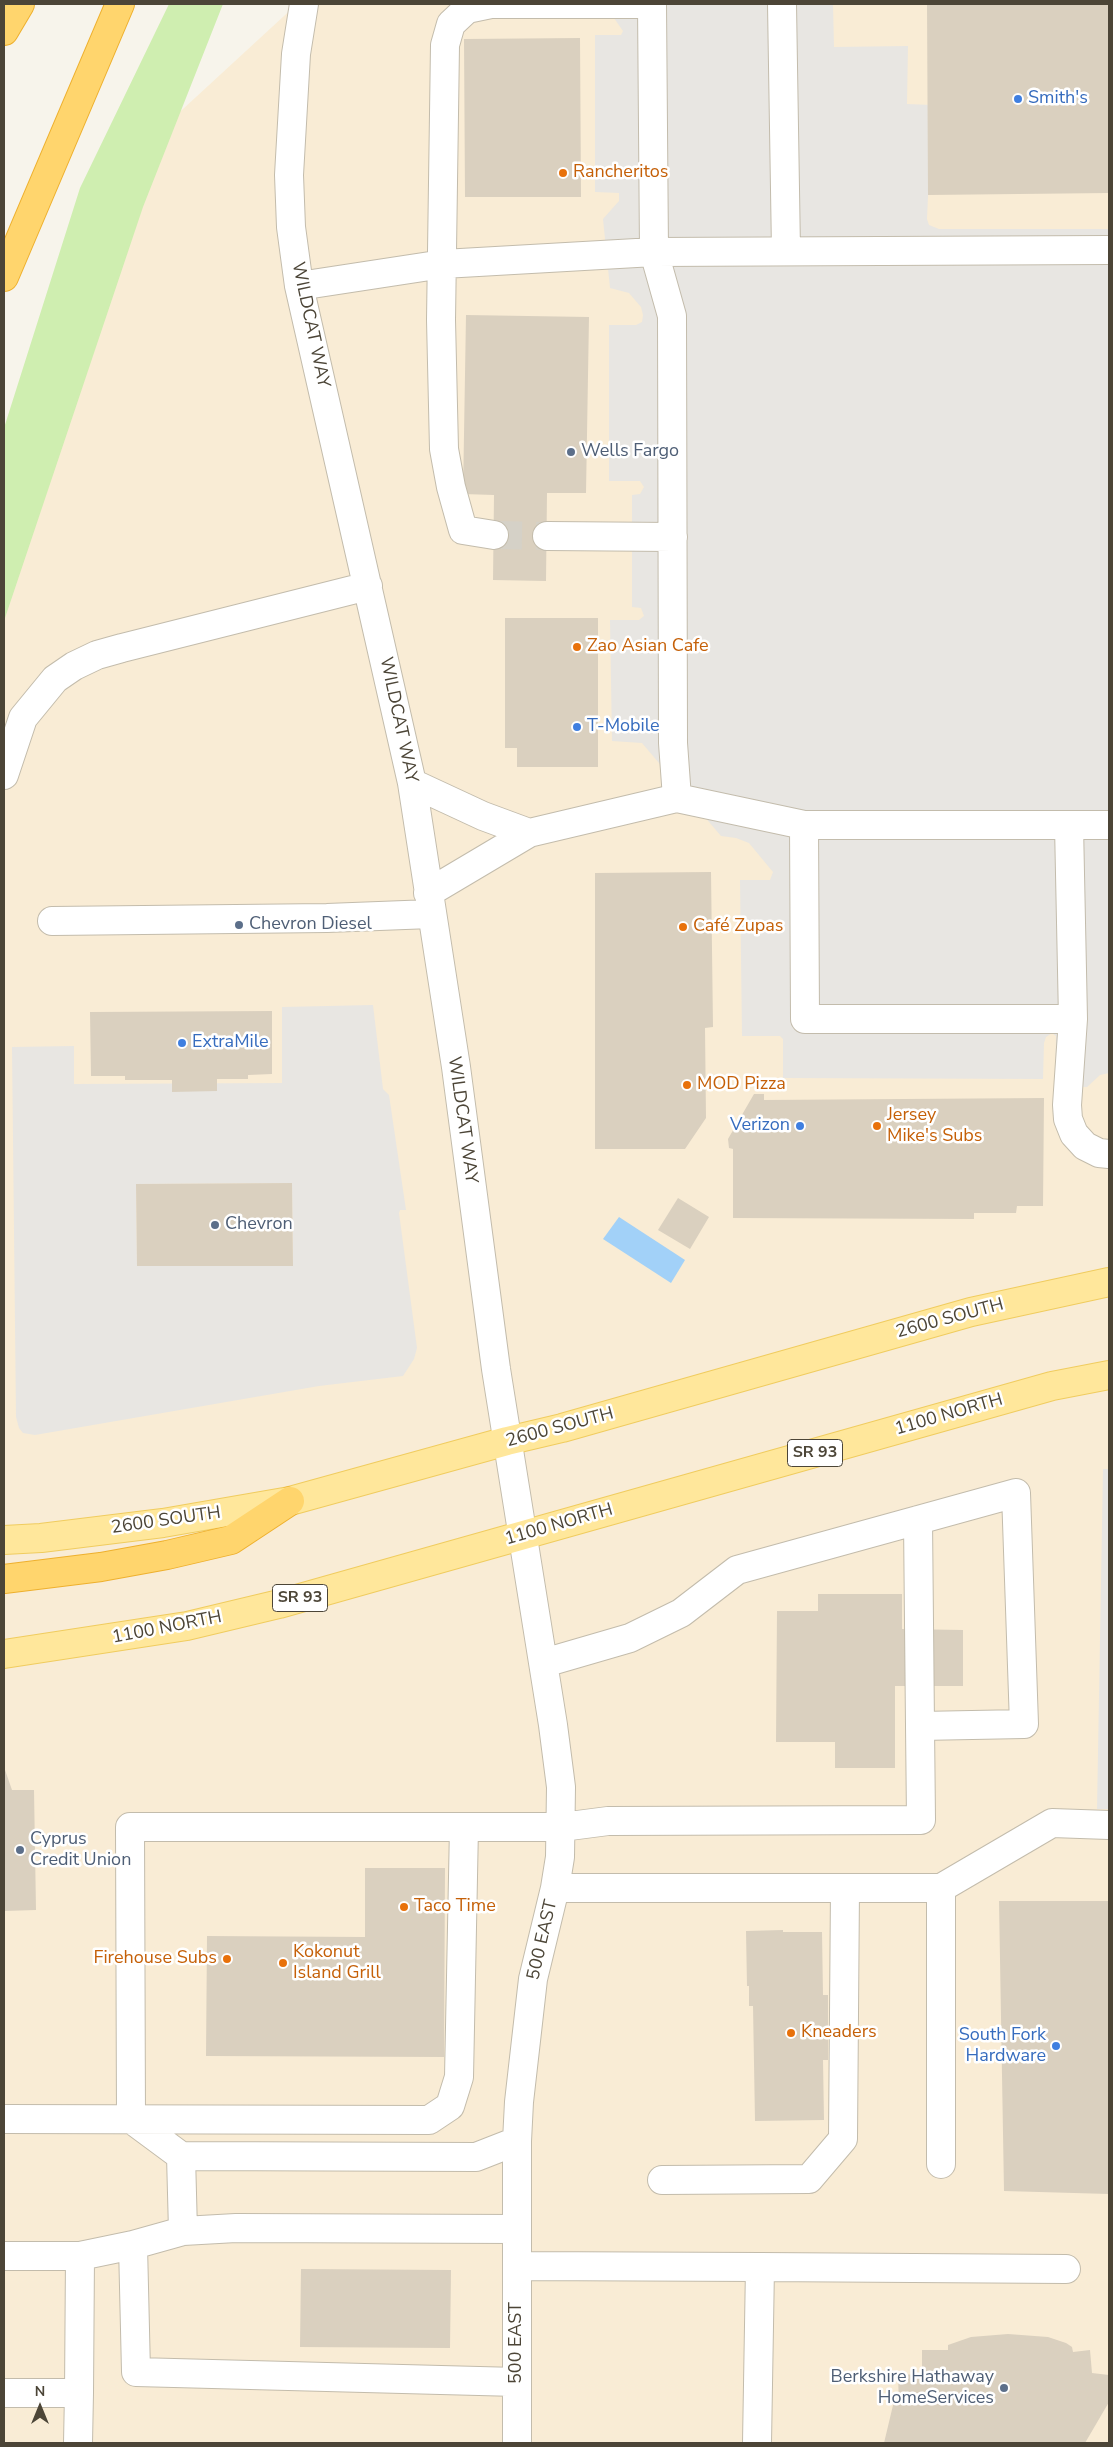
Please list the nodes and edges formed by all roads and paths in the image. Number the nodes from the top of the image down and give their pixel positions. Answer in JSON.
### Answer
{"nodes":[{"id":1,"x":20,"y":4,"type":"edge"},
{"id":2,"x":120,"y":4,"type":"edge"},
{"id":3,"x":304,"y":4,"type":"edge"},
{"id":4,"x":652,"y":4,"type":"edge"},
{"id":5,"x":782,"y":4,"type":"edge"},
{"id":6,"x":4,"y":31,"type":"edge"},
{"id":7,"x":1109,"y":250,"type":"edge"},
{"id":8,"x":786,"y":251,"type":"junction"},
{"id":9,"x":654,"y":252,"type":"junction"},
{"id":10,"x":443,"y":264,"type":"junction"},
{"id":11,"x":4,"y":277,"type":"edge"},
{"id":12,"x":299,"y":286,"type":"junction"},
{"id":13,"x":494,"y":535,"type":"tunnel mouth"},
{"id":14,"x":547,"y":536,"type":"tunnel mouth"},
{"id":15,"x":673,"y":538,"type":"junction"},
{"id":16,"x":368,"y":586,"type":"junction"},
{"id":17,"x":4,"y":775,"type":"edge"},
{"id":18,"x":412,"y":783,"type":"junction"},
{"id":19,"x":677,"y":798,"type":"junction"},
{"id":20,"x":804,"y":825,"type":"junction"},
{"id":21,"x":1069,"y":825,"type":"junction"},
{"id":22,"x":1109,"y":825,"type":"edge"},
{"id":23,"x":530,"y":833,"type":"junction"},
{"id":24,"x":430,"y":903,"type":"junction"},
{"id":25,"x":52,"y":922,"type":"dead end"},
{"id":26,"x":1073,"y":1019,"type":"junction"},
{"id":27,"x":1109,"y":1154,"type":"edge"},
{"id":28,"x":1109,"y":1282,"type":"edge"},
{"id":29,"x":1109,"y":1375,"type":"edge"},
{"id":30,"x":507,"y":1441,"type":"junction"},
{"id":31,"x":290,"y":1501,"type":"junction"},
{"id":32,"x":918,"y":1520,"type":"junction"},
{"id":33,"x":521,"y":1536,"type":"junction"},
{"id":34,"x":4,"y":1540,"type":"edge"},
{"id":35,"x":4,"y":1579,"type":"edge"},
{"id":36,"x":4,"y":1654,"type":"edge"},
{"id":37,"x":544,"y":1663,"type":"junction"},
{"id":38,"x":920,"y":1726,"type":"junction"},
{"id":39,"x":1109,"y":1825,"type":"edge"},
{"id":40,"x":464,"y":1826,"type":"junction"},
{"id":41,"x":562,"y":1826,"type":"junction"},
{"id":42,"x":555,"y":1888,"type":"junction"},
{"id":43,"x":845,"y":1888,"type":"junction"},
{"id":44,"x":941,"y":1888,"type":"junction"},
{"id":45,"x":4,"y":2119,"type":"edge"},
{"id":46,"x":131,"y":2119,"type":"junction"},
{"id":47,"x":517,"y":2141,"type":"junction"},
{"id":48,"x":181,"y":2156,"type":"junction"},
{"id":49,"x":941,"y":2164,"type":"dead end"},
{"id":50,"x":662,"y":2180,"type":"dead end"},
{"id":51,"x":517,"y":2229,"type":"junction"},
{"id":52,"x":183,"y":2231,"type":"junction"},
{"id":53,"x":133,"y":2245,"type":"junction"},
{"id":54,"x":4,"y":2256,"type":"edge"},
{"id":55,"x":80,"y":2256,"type":"junction"},
{"id":56,"x":517,"y":2266,"type":"junction"},
{"id":57,"x":760,"y":2267,"type":"junction"},
{"id":58,"x":1066,"y":2269,"type":"dead end"},
{"id":59,"x":517,"y":2382,"type":"junction"},
{"id":60,"x":4,"y":2393,"type":"edge"},
{"id":61,"x":79,"y":2393,"type":"junction"},
{"id":62,"x":78,"y":2443,"type":"edge"},
{"id":63,"x":517,"y":2443,"type":"edge"},
{"id":64,"x":757,"y":2443,"type":"edge"}],
"edges":[{"from":1,"to":6,"type":"highway"},
{"from":2,"to":11,"type":"highway"},
{"from":3,"to":12,"type":"street","name":"WILDCAT WAY"},
{"from":4,"to":9,"type":"street"},
{"from":4,"to":10,"type":"street"},
{"from":5,"to":8,"type":"street"},
{"from":7,"to":8,"type":"street"},
{"from":8,"to":9,"type":"street"},
{"from":9,"to":10,"type":"street"},
{"from":9,"to":15,"type":"street"},
{"from":10,"to":12,"type":"street"},
{"from":10,"to":13,"type":"street"},
{"from":12,"to":16,"type":"street","name":"WILDCAT WAY"},
{"from":14,"to":15,"type":"street"},
{"from":15,"to":19,"type":"street"},
{"from":16,"to":17,"type":"street"},
{"from":16,"to":18,"type":"street","name":"WILDCAT WAY"},
{"from":18,"to":23,"type":"street"},
{"from":18,"to":24,"type":"street","name":"WILDCAT WAY"},
{"from":19,"to":20,"type":"street"},
{"from":19,"to":23,"type":"street"},
{"from":20,"to":21,"type":"street"},
{"from":20,"to":26,"type":"street"},
{"from":21,"to":22,"type":"street"},
{"from":21,"to":26,"type":"street"},
{"from":23,"to":24,"type":"street"},
{"from":24,"to":25,"type":"street"},
{"from":24,"to":30,"type":"street","name":"WILDCAT WAY"},
{"from":26,"to":27,"type":"street"},
{"from":28,"to":30,"type":"main road","name":"2600 SOUTH"},
{"from":29,"to":33,"type":"main road","name":"1100 NORTH","number":"SR 93"},
{"from":30,"to":31,"type":"main road","name":"2600 SOUTH"},
{"from":30,"to":33,"type":"street","name":"500 EAST"},
{"from":31,"to":34,"type":"main road","name":"2600 SOUTH"},
{"from":31,"to":35,"type":"highway"},
{"from":32,"to":37,"type":"street"},
{"from":32,"to":38,"type":"street"},
{"from":32,"to":38,"type":"street"},
{"from":33,"to":36,"type":"main road","name":"1100 NORTH","number":"SR 93"},
{"from":33,"to":37,"type":"street","name":"500 EAST"},
{"from":37,"to":41,"type":"street","name":"500 EAST"},
{"from":38,"to":41,"type":"street"},
{"from":39,"to":44,"type":"street"},
{"from":40,"to":41,"type":"street"},
{"from":40,"to":46,"type":"street"},
{"from":40,"to":46,"type":"street"},
{"from":41,"to":42,"type":"street","name":"500 EAST"},
{"from":42,"to":43,"type":"street"},
{"from":42,"to":47,"type":"street","name":"500 EAST"},
{"from":43,"to":44,"type":"street"},
{"from":43,"to":50,"type":"street"},
{"from":44,"to":49,"type":"street"},
{"from":45,"to":46,"type":"street"},
{"from":46,"to":48,"type":"street"},
{"from":47,"to":48,"type":"street"},
{"from":47,"to":51,"type":"street","name":"500 EAST"},
{"from":48,"to":52,"type":"street"},
{"from":51,"to":52,"type":"street"},
{"from":51,"to":56,"type":"street","name":"500 EAST"},
{"from":52,"to":53,"type":"street"},
{"from":53,"to":55,"type":"street"},
{"from":53,"to":59,"type":"street"},
{"from":54,"to":55,"type":"street"},
{"from":55,"to":61,"type":"street"},
{"from":56,"to":57,"type":"street"},
{"from":56,"to":59,"type":"street","name":"500 EAST"},
{"from":57,"to":58,"type":"street"},
{"from":57,"to":64,"type":"street"},
{"from":59,"to":63,"type":"street","name":"500 EAST"},
{"from":60,"to":61,"type":"street"},
{"from":61,"to":62,"type":"street"}]}
